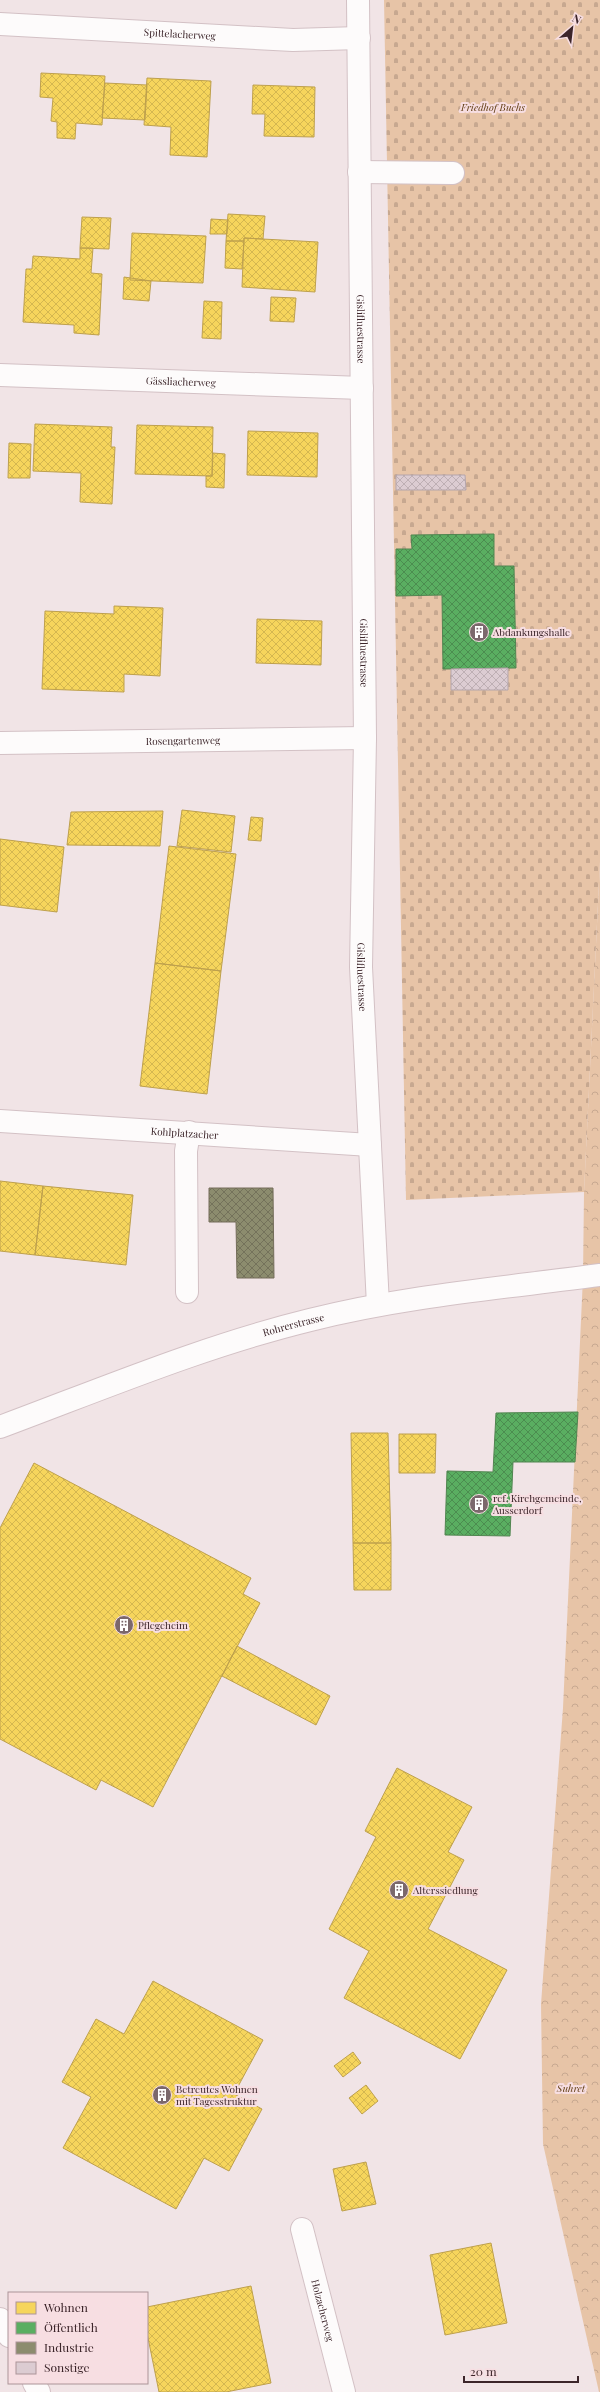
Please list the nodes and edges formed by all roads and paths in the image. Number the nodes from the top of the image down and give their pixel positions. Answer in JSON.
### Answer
{"nodes":[{"id":1,"x":358,"y":0,"type":"edge"},
{"id":2,"x":0,"y":24,"type":"edge"},
{"id":3,"x":359,"y":38,"type":"junction"},
{"id":4,"x":359,"y":172,"type":"junction"},
{"id":5,"x":453,"y":174,"type":"dead end"},
{"id":6,"x":0,"y":375,"type":"edge"},
{"id":7,"x":362,"y":388,"type":"junction"},
{"id":8,"x":365,"y":738,"type":"junction"},
{"id":9,"x":0,"y":743,"type":"edge"},
{"id":10,"x":0,"y":1121,"type":"edge"},
{"id":11,"x":189,"y":1132,"type":"junction"},
{"id":12,"x":370,"y":1145,"type":"junction"},
{"id":13,"x":600,"y":1274,"type":"edge"},
{"id":14,"x":187,"y":1292,"type":"dead end"},
{"id":15,"x":378,"y":1305,"type":"junction"},
{"id":16,"x":0,"y":1427,"type":"edge"},
{"id":17,"x":302,"y":2229,"type":"dead end"},
{"id":18,"x":0,"y":2319,"type":"edge"},
{"id":19,"x":8,"y":2334,"type":"edge"},
{"id":20,"x":344,"y":2392,"type":"edge"}],
"edges":[{"from":1,"to":3,"type":"street","name":"Gislifluestrasse"},
{"from":2,"to":3,"type":"street","name":"Spittelacherweg"},
{"from":3,"to":4,"type":"street","name":"Gislifluestrasse"},
{"from":4,"to":5,"type":"street"},
{"from":4,"to":7,"type":"street","name":"Gislifluestrasse"},
{"from":6,"to":7,"type":"street","name":"Gässliacherweg"},
{"from":7,"to":8,"type":"street","name":"Gislifluestrasse"},
{"from":8,"to":9,"type":"street","name":"Rosengartenweg"},
{"from":8,"to":12,"type":"street","name":"Gislifluestrasse"},
{"from":10,"to":11,"type":"street","name":"Kohlplatzacher"},
{"from":11,"to":12,"type":"street","name":"Kohlplatzacher"},
{"from":11,"to":14,"type":"street"},
{"from":12,"to":15,"type":"street","name":"Gislifluestrasse"},
{"from":13,"to":15,"type":"street","name":"Rohrerstrasse"},
{"from":15,"to":16,"type":"street","name":"Rohrerstrasse"},
{"from":17,"to":20,"type":"street","name":"Holzacherweg"},
{"from":18,"to":19,"type":"street"}]}
